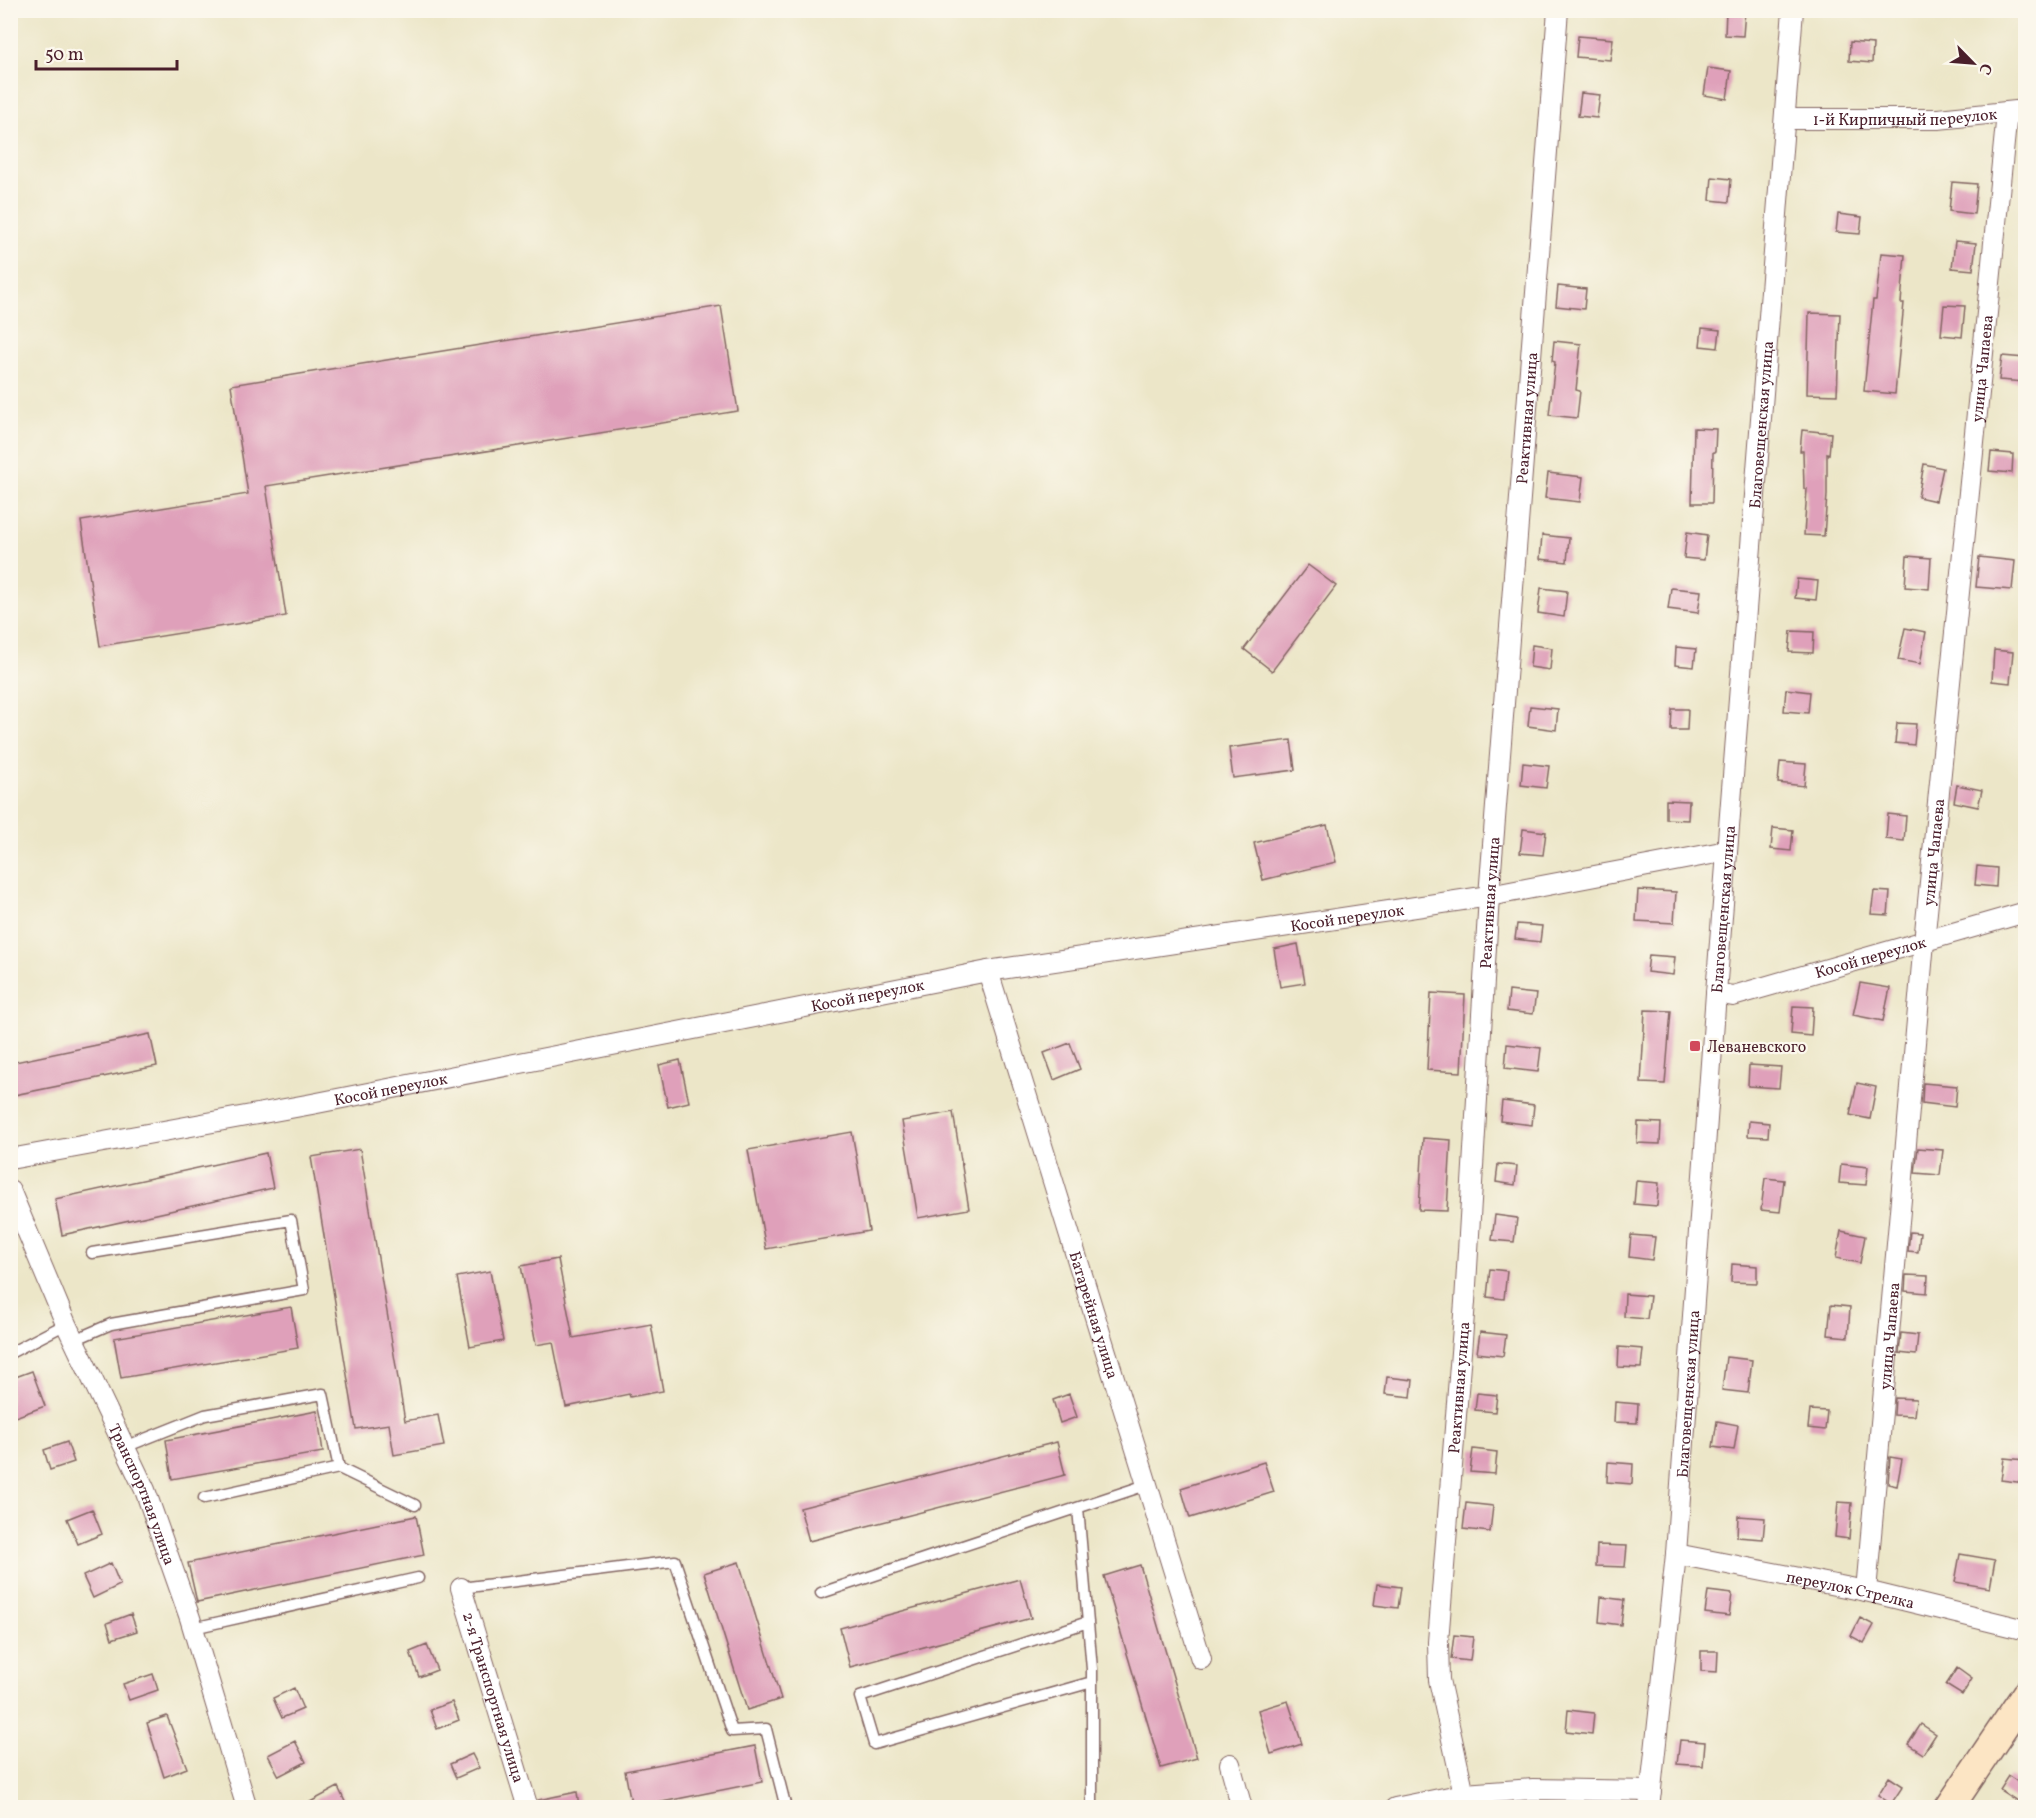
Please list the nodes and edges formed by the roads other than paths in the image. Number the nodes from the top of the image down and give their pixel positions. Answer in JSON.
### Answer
{"nodes":[{"id":1,"x":1558,"y":10,"type":"edge"},
{"id":2,"x":1793,"y":10,"type":"edge"},
{"id":3,"x":2016,"y":112,"type":"edge"},
{"id":4,"x":1785,"y":119,"type":"junction"},
{"id":5,"x":1727,"y":851,"type":"junction"},
{"id":6,"x":1489,"y":896,"type":"junction"},
{"id":7,"x":2025,"y":912,"type":"edge"},
{"id":8,"x":1924,"y":942,"type":"junction"},
{"id":9,"x":988,"y":970,"type":"junction"},
{"id":10,"x":1716,"y":993,"type":"junction"},
{"id":11,"x":10,"y":1159,"type":"edge"},
{"id":12,"x":12,"y":1198,"type":"edge"},
{"id":13,"x":92,"y":1253,"type":"dead end"},
{"id":14,"x":70,"y":1332,"type":"junction"},
{"id":15,"x":10,"y":1353,"type":"edge"},
{"id":16,"x":125,"y":1447,"type":"junction"},
{"id":17,"x":339,"y":1468,"type":"junction"},
{"id":18,"x":1146,"y":1485,"type":"junction"},
{"id":19,"x":204,"y":1498,"type":"dead end"},
{"id":20,"x":415,"y":1505,"type":"dead end"},
{"id":21,"x":1078,"y":1508,"type":"junction"},
{"id":22,"x":1676,"y":1554,"type":"junction"},
{"id":23,"x":418,"y":1578,"type":"dead end"},
{"id":24,"x":461,"y":1588,"type":"joint"},
{"id":25,"x":1866,"y":1591,"type":"junction"},
{"id":26,"x":820,"y":1593,"type":"dead end"},
{"id":27,"x":1088,"y":1622,"type":"junction"},
{"id":28,"x":193,"y":1628,"type":"junction"},
{"id":29,"x":2025,"y":1630,"type":"edge"},
{"id":30,"x":1201,"y":1659,"type":"dead end"},
{"id":31,"x":1092,"y":1682,"type":"junction"},
{"id":32,"x":2025,"y":1694,"type":"edge"},
{"id":33,"x":1230,"y":1764,"type":"dead end"},
{"id":34,"x":1464,"y":1794,"type":"junction"},
{"id":35,"x":1650,"y":1799,"type":"edge"},
{"id":36,"x":247,"y":1808,"type":"edge"},
{"id":37,"x":528,"y":1808,"type":"edge"},
{"id":38,"x":786,"y":1808,"type":"edge"},
{"id":39,"x":1092,"y":1808,"type":"edge"},
{"id":40,"x":1242,"y":1808,"type":"edge"},
{"id":41,"x":1395,"y":1808,"type":"edge"},
{"id":42,"x":1949,"y":1808,"type":"edge"}],
"edges":[{"from":1,"to":6,"type":"street","name":"Реактивная улица"},
{"from":2,"to":4,"type":"street","name":"Благовещенская улица"},
{"from":3,"to":4,"type":"street","name":"1-й Кирпичный переулок"},
{"from":3,"to":8,"type":"street","name":"улица Чапаева"},
{"from":4,"to":5,"type":"street","name":"Благовещенская улица"},
{"from":5,"to":6,"type":"street","name":"Косой переулок"},
{"from":5,"to":10,"type":"street","name":"Благовещенская улица"},
{"from":6,"to":9,"type":"street","name":"Косой переулок"},
{"from":6,"to":34,"type":"street","name":"Реактивная улица"},
{"from":7,"to":8,"type":"street","name":"Косой переулок"},
{"from":8,"to":10,"type":"street","name":"Косой переулок"},
{"from":8,"to":25,"type":"street","name":"улица Чапаева"},
{"from":9,"to":11,"type":"street","name":"Косой переулок"},
{"from":9,"to":18,"type":"street","name":"Батарейная улица"},
{"from":10,"to":22,"type":"street","name":"Благовещенская улица"},
{"from":12,"to":14,"type":"street","name":"Транспортная улица"},
{"from":13,"to":14,"type":"lane"},
{"from":14,"to":15,"type":"lane"},
{"from":14,"to":16,"type":"street","name":"Транспортная улица"},
{"from":16,"to":17,"type":"lane"},
{"from":16,"to":28,"type":"street","name":"Транспортная улица"},
{"from":17,"to":19,"type":"lane"},
{"from":17,"to":20,"type":"lane"},
{"from":18,"to":21,"type":"lane"},
{"from":18,"to":30,"type":"street","name":"Батарейная улица"},
{"from":21,"to":26,"type":"lane"},
{"from":21,"to":27,"type":"lane"},
{"from":22,"to":25,"type":"street","name":"переулок Стрелка"},
{"from":22,"to":35,"type":"street","name":"Благовещенская улица"},
{"from":23,"to":28,"type":"lane"},
{"from":24,"to":37,"type":"street","name":"2-я Транспортная улица"},
{"from":24,"to":38,"type":"lane"},
{"from":25,"to":29,"type":"street","name":"переулок Стрелка"},
{"from":27,"to":31,"type":"lane"},
{"from":27,"to":31,"type":"lane"},
{"from":28,"to":36,"type":"street","name":"Транспортная улица"},
{"from":31,"to":39,"type":"lane"},
{"from":32,"to":42,"type":"street"},
{"from":33,"to":40,"type":"street"},
{"from":34,"to":35,"type":"street"},
{"from":34,"to":41,"type":"street"}]}
